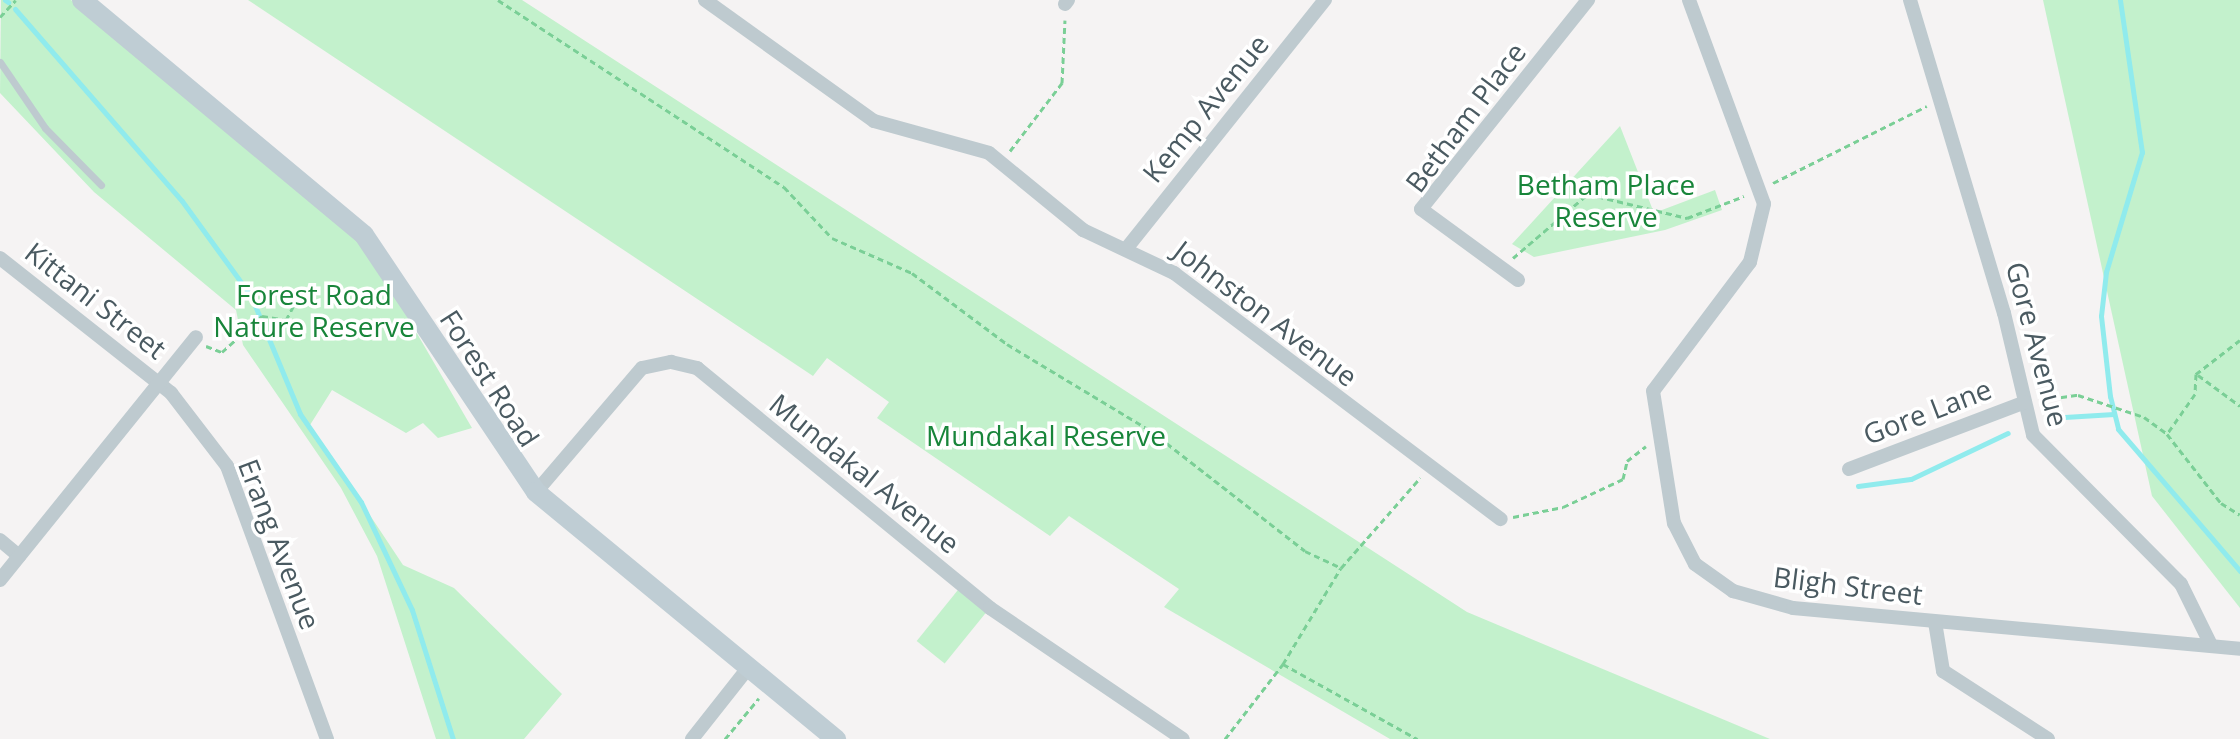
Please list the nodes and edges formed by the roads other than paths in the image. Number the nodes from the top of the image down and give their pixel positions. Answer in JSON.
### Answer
{"nodes":[{"id":1,"x":82,"y":0,"type":"edge"},
{"id":2,"x":705,"y":0,"type":"edge"},
{"id":3,"x":1325,"y":0,"type":"edge"},
{"id":4,"x":1588,"y":0,"type":"edge"},
{"id":5,"x":1689,"y":0,"type":"edge"},
{"id":6,"x":1910,"y":0,"type":"edge"},
{"id":7,"x":0,"y":62,"type":"edge"},
{"id":8,"x":101,"y":185,"type":"dead end"},
{"id":9,"x":1126,"y":249,"type":"junction"},
{"id":10,"x":0,"y":258,"type":"edge"},
{"id":11,"x":1518,"y":280,"type":"dead end"},
{"id":12,"x":196,"y":337,"type":"road end"},
{"id":13,"x":159,"y":383,"type":"junction"},
{"id":14,"x":2025,"y":402,"type":"junction"},
{"id":15,"x":1849,"y":469,"type":"dead end"},
{"id":16,"x":536,"y":492,"type":"junction"},
{"id":17,"x":1501,"y":519,"type":"road end"},
{"id":18,"x":0,"y":540,"type":"edge"},
{"id":19,"x":19,"y":556,"type":"junction"},
{"id":20,"x":0,"y":580,"type":"edge"},
{"id":21,"x":1935,"y":622,"type":"junction"},
{"id":22,"x":2211,"y":645,"type":"junction"},
{"id":23,"x":2240,"y":649,"type":"edge"},
{"id":24,"x":748,"y":668,"type":"junction"},
{"id":25,"x":327,"y":739,"type":"edge"},
{"id":26,"x":692,"y":739,"type":"edge"},
{"id":27,"x":836,"y":739,"type":"edge"},
{"id":28,"x":1183,"y":739,"type":"edge"},
{"id":29,"x":2048,"y":739,"type":"edge"}],
"edges":[{"from":1,"to":16,"type":"street","name":"Forest Road"},
{"from":2,"to":9,"type":"street","name":"Johnston Avenue"},
{"from":3,"to":9,"type":"street","name":"Kemp Avenue"},
{"from":4,"to":11,"type":"street","name":"Betham Place"},
{"from":5,"to":21,"type":"street","name":"Bligh Street"},
{"from":6,"to":14,"type":"street","name":"Gore Avenue"},
{"from":7,"to":8,"type":"lane"},
{"from":9,"to":17,"type":"street","name":"Johnston Avenue"},
{"from":10,"to":13,"type":"street","name":"Kittani Street"},
{"from":12,"to":13,"type":"street"},
{"from":13,"to":19,"type":"street"},
{"from":13,"to":25,"type":"street","name":"Erang Avenue"},
{"from":14,"to":15,"type":"street","name":"Gore Lane"},
{"from":14,"to":22,"type":"street","name":"Gore Avenue"},
{"from":16,"to":24,"type":"street","name":"Forest Road"},
{"from":16,"to":28,"type":"street","name":"Mundakal Avenue"},
{"from":18,"to":19,"type":"street"},
{"from":19,"to":20,"type":"street"},
{"from":21,"to":22,"type":"street","name":"Bligh Street"},
{"from":21,"to":29,"type":"street"},
{"from":22,"to":23,"type":"street","name":"Bligh Street"},
{"from":24,"to":26,"type":"street"},
{"from":24,"to":27,"type":"street","name":"Forest Road"}]}
